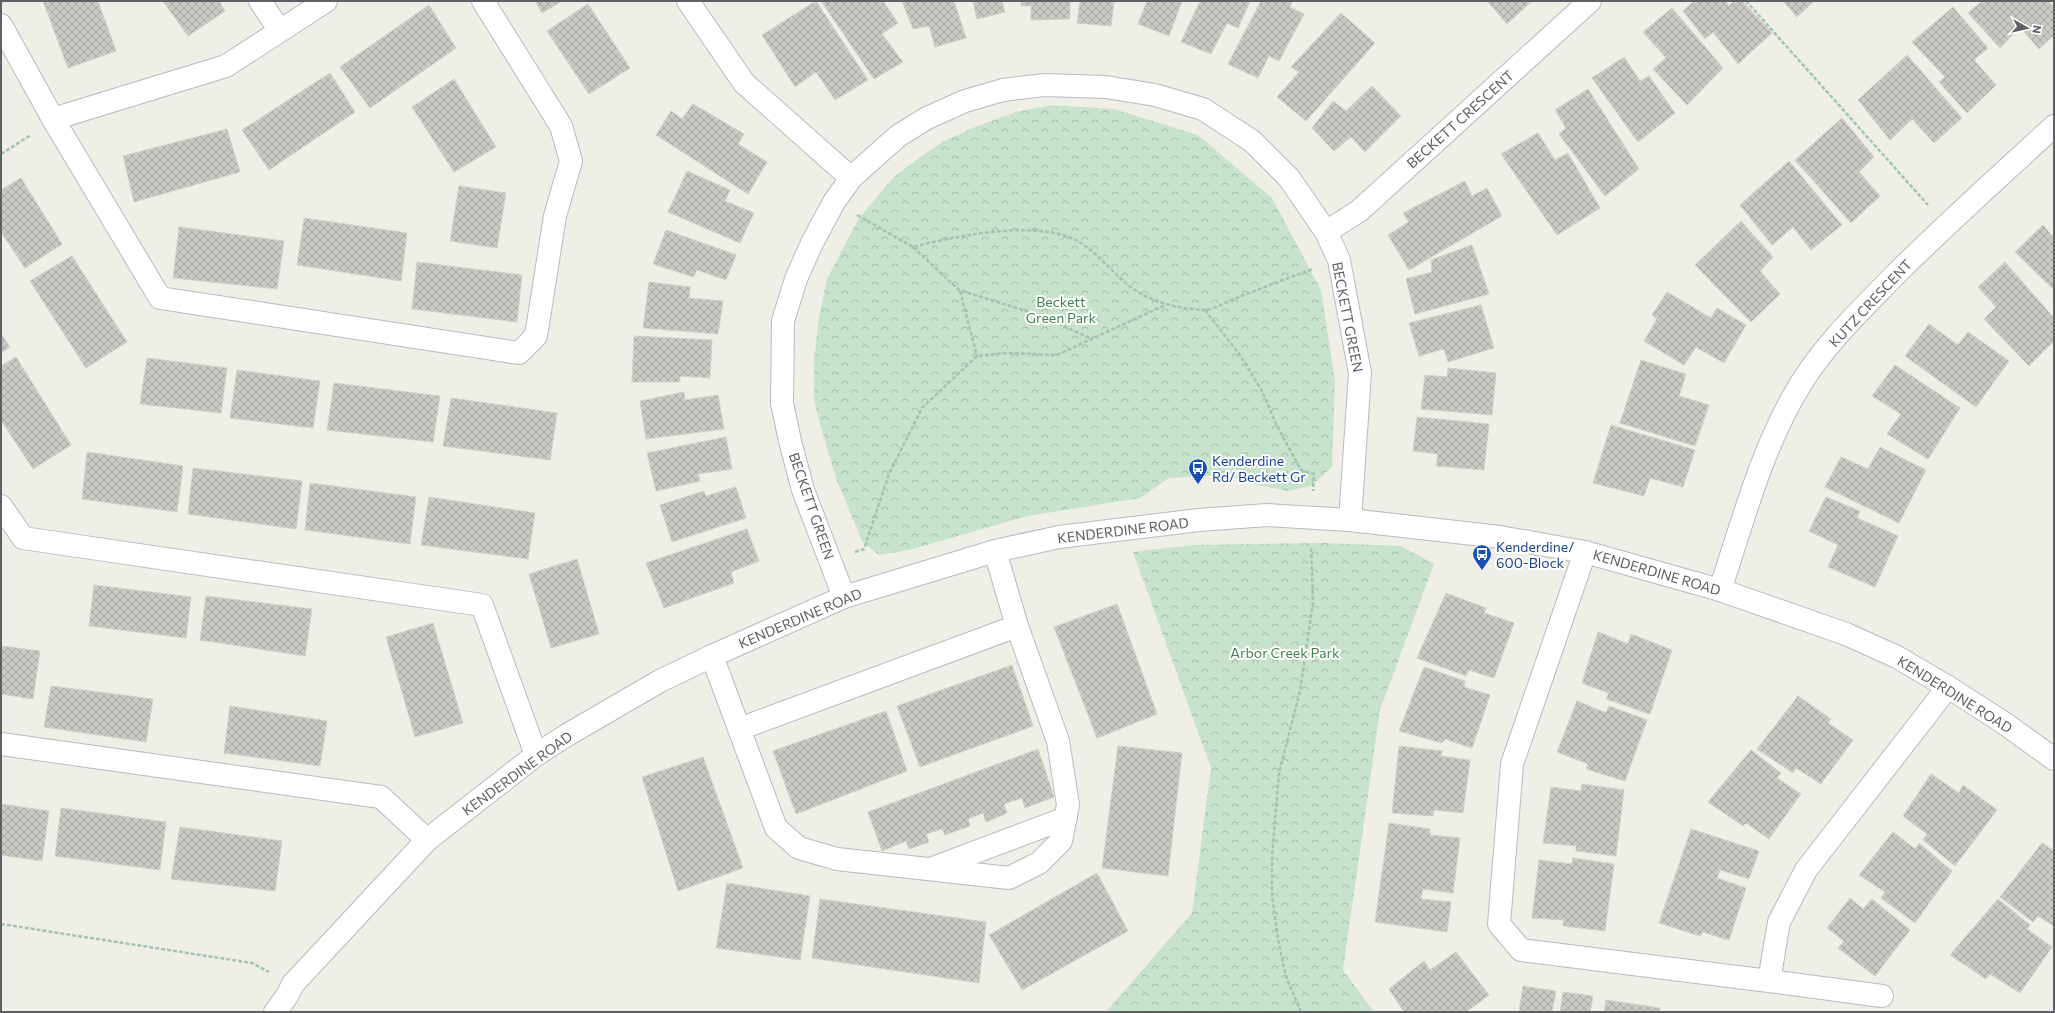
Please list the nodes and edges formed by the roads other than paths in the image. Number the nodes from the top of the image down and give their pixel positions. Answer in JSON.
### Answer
{"nodes":[{"id":1,"x":260,"y":1,"type":"edge"},
{"id":2,"x":326,"y":1,"type":"edge"},
{"id":3,"x":483,"y":1,"type":"edge"},
{"id":4,"x":688,"y":1,"type":"edge"},
{"id":5,"x":1590,"y":1,"type":"edge"},
{"id":6,"x":1,"y":25,"type":"edge"},
{"id":7,"x":280,"y":31,"type":"junction"},
{"id":8,"x":53,"y":119,"type":"junction"},
{"id":9,"x":2054,"y":126,"type":"edge"},
{"id":10,"x":851,"y":178,"type":"junction"},
{"id":11,"x":1326,"y":232,"type":"junction"},
{"id":12,"x":1,"y":506,"type":"edge"},
{"id":13,"x":1350,"y":520,"type":"junction"},
{"id":14,"x":995,"y":551,"type":"junction"},
{"id":15,"x":1585,"y":552,"type":"junction"},
{"id":16,"x":1720,"y":590,"type":"junction"},
{"id":17,"x":844,"y":597,"type":"junction"},
{"id":18,"x":1017,"y":626,"type":"junction"},
{"id":19,"x":712,"y":656,"type":"junction"},
{"id":20,"x":1948,"y":687,"type":"junction"},
{"id":21,"x":739,"y":729,"type":"junction"},
{"id":22,"x":1,"y":744,"type":"edge"},
{"id":23,"x":536,"y":755,"type":"junction"},
{"id":24,"x":2054,"y":759,"type":"edge"},
{"id":25,"x":1066,"y":818,"type":"junction"},
{"id":26,"x":427,"y":840,"type":"junction"},
{"id":27,"x":929,"y":870,"type":"junction"},
{"id":28,"x":1769,"y":981,"type":"junction"},
{"id":29,"x":1882,"y":996,"type":"dead end"},
{"id":30,"x":284,"y":1007,"type":"edge"}],
"edges":[{"from":1,"to":7,"type":"street"},
{"from":2,"to":7,"type":"street"},
{"from":3,"to":8,"type":"street"},
{"from":4,"to":10,"type":"street"},
{"from":5,"to":11,"type":"street","name":"BECKETT CRESCENT"},
{"from":6,"to":8,"type":"street"},
{"from":7,"to":8,"type":"street"},
{"from":9,"to":16,"type":"street","name":"KUTZ CRESCENT"},
{"from":10,"to":11,"type":"street","name":"BECKETT GREEN"},
{"from":10,"to":17,"type":"street","name":"BECKETT GREEN"},
{"from":11,"to":13,"type":"street","name":"BECKETT GREEN"},
{"from":12,"to":23,"type":"street"},
{"from":13,"to":14,"type":"street","name":"KENDERDINE ROAD"},
{"from":13,"to":15,"type":"street","name":"KENDERDINE ROAD"},
{"from":14,"to":17,"type":"street","name":"KENDERDINE ROAD"},
{"from":14,"to":18,"type":"street"},
{"from":15,"to":16,"type":"street","name":"KENDERDINE ROAD"},
{"from":15,"to":28,"type":"street"},
{"from":16,"to":20,"type":"street","name":"KENDERDINE ROAD"},
{"from":17,"to":19,"type":"street","name":"KENDERDINE ROAD"},
{"from":18,"to":21,"type":"street"},
{"from":18,"to":25,"type":"street"},
{"from":19,"to":21,"type":"street"},
{"from":19,"to":23,"type":"street","name":"KENDERDINE ROAD"},
{"from":20,"to":24,"type":"street","name":"KENDERDINE ROAD"},
{"from":20,"to":28,"type":"street"},
{"from":21,"to":27,"type":"street"},
{"from":22,"to":26,"type":"street"},
{"from":23,"to":26,"type":"street","name":"KENDERDINE ROAD"},
{"from":25,"to":27,"type":"street"},
{"from":25,"to":27,"type":"street"},
{"from":26,"to":30,"type":"street","name":"KENDERDINE ROAD"},
{"from":28,"to":29,"type":"street"}]}
